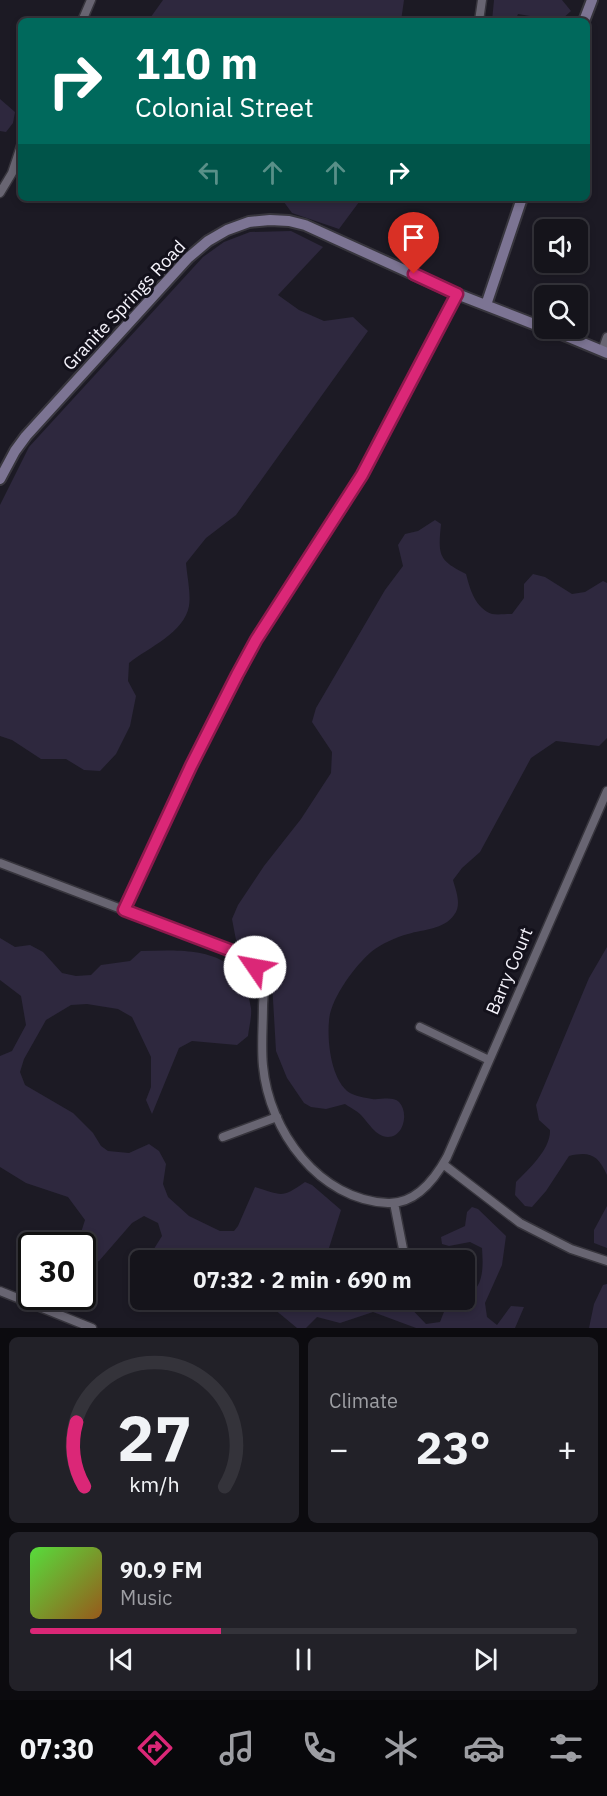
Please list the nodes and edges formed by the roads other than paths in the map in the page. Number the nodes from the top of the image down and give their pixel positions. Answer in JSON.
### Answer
{"nodes":[{"id":1,"x":92,"y":0,"type":"edge"},
{"id":2,"x":482,"y":0,"type":"edge"},
{"id":3,"x":592,"y":0,"type":"edge"},
{"id":4,"x":83,"y":18,"type":"edge"},
{"id":5,"x":480,"y":18,"type":"edge"},
{"id":6,"x":585,"y":18,"type":"edge"},
{"id":7,"x":18,"y":155,"type":"edge"},
{"id":8,"x":0,"y":194,"type":"edge"},
{"id":9,"x":521,"y":201,"type":"edge"},
{"id":10,"x":457,"y":294,"type":"junction"},
{"id":11,"x":486,"y":305,"type":"junction"},
{"id":12,"x":534,"y":323,"type":"edge"},
{"id":13,"x":607,"y":337,"type":"edge"},
{"id":14,"x":573,"y":339,"type":"edge"},
{"id":15,"x":605,"y":352,"type":"edge"},
{"id":16,"x":0,"y":479,"type":"edge"},
{"id":17,"x":607,"y":791,"type":"edge"},
{"id":18,"x":0,"y":862,"type":"edge"},
{"id":19,"x":124,"y":910,"type":"junction"},
{"id":20,"x":420,"y":1027,"type":"dead end"},
{"id":21,"x":489,"y":1059,"type":"junction"},
{"id":22,"x":277,"y":1118,"type":"junction"},
{"id":23,"x":223,"y":1137,"type":"dead end"},
{"id":24,"x":443,"y":1164,"type":"junction"},
{"id":25,"x":394,"y":1203,"type":"junction"},
{"id":26,"x":403,"y":1250,"type":"edge"},
{"id":27,"x":607,"y":1261,"type":"edge"},
{"id":28,"x":0,"y":1291,"type":"edge"},
{"id":29,"x":92,"y":1328,"type":"edge"}],
"edges":[{"from":1,"to":4,"type":"street"},
{"from":2,"to":5,"type":"street"},
{"from":3,"to":6,"type":"street"},
{"from":7,"to":8,"type":"street"},
{"from":9,"to":11,"type":"street"},
{"from":10,"to":11,"type":"street","name":"Granite Springs Road"},
{"from":10,"to":16,"type":"street","name":"Granite Springs Road"},
{"from":10,"to":19,"type":"street"},
{"from":11,"to":12,"type":"street","name":"Granite Springs Road"},
{"from":13,"to":15,"type":"street"},
{"from":14,"to":15,"type":"street","name":"Granite Springs Road"},
{"from":17,"to":21,"type":"street","name":"Barry Court"},
{"from":18,"to":19,"type":"street"},
{"from":19,"to":22,"type":"street"},
{"from":20,"to":21,"type":"street"},
{"from":21,"to":24,"type":"street","name":"Barry Court"},
{"from":22,"to":23,"type":"street"},
{"from":22,"to":25,"type":"street"},
{"from":24,"to":25,"type":"street","name":"Barry Court"},
{"from":24,"to":27,"type":"street"},
{"from":25,"to":26,"type":"street"},
{"from":28,"to":29,"type":"street"}]}
